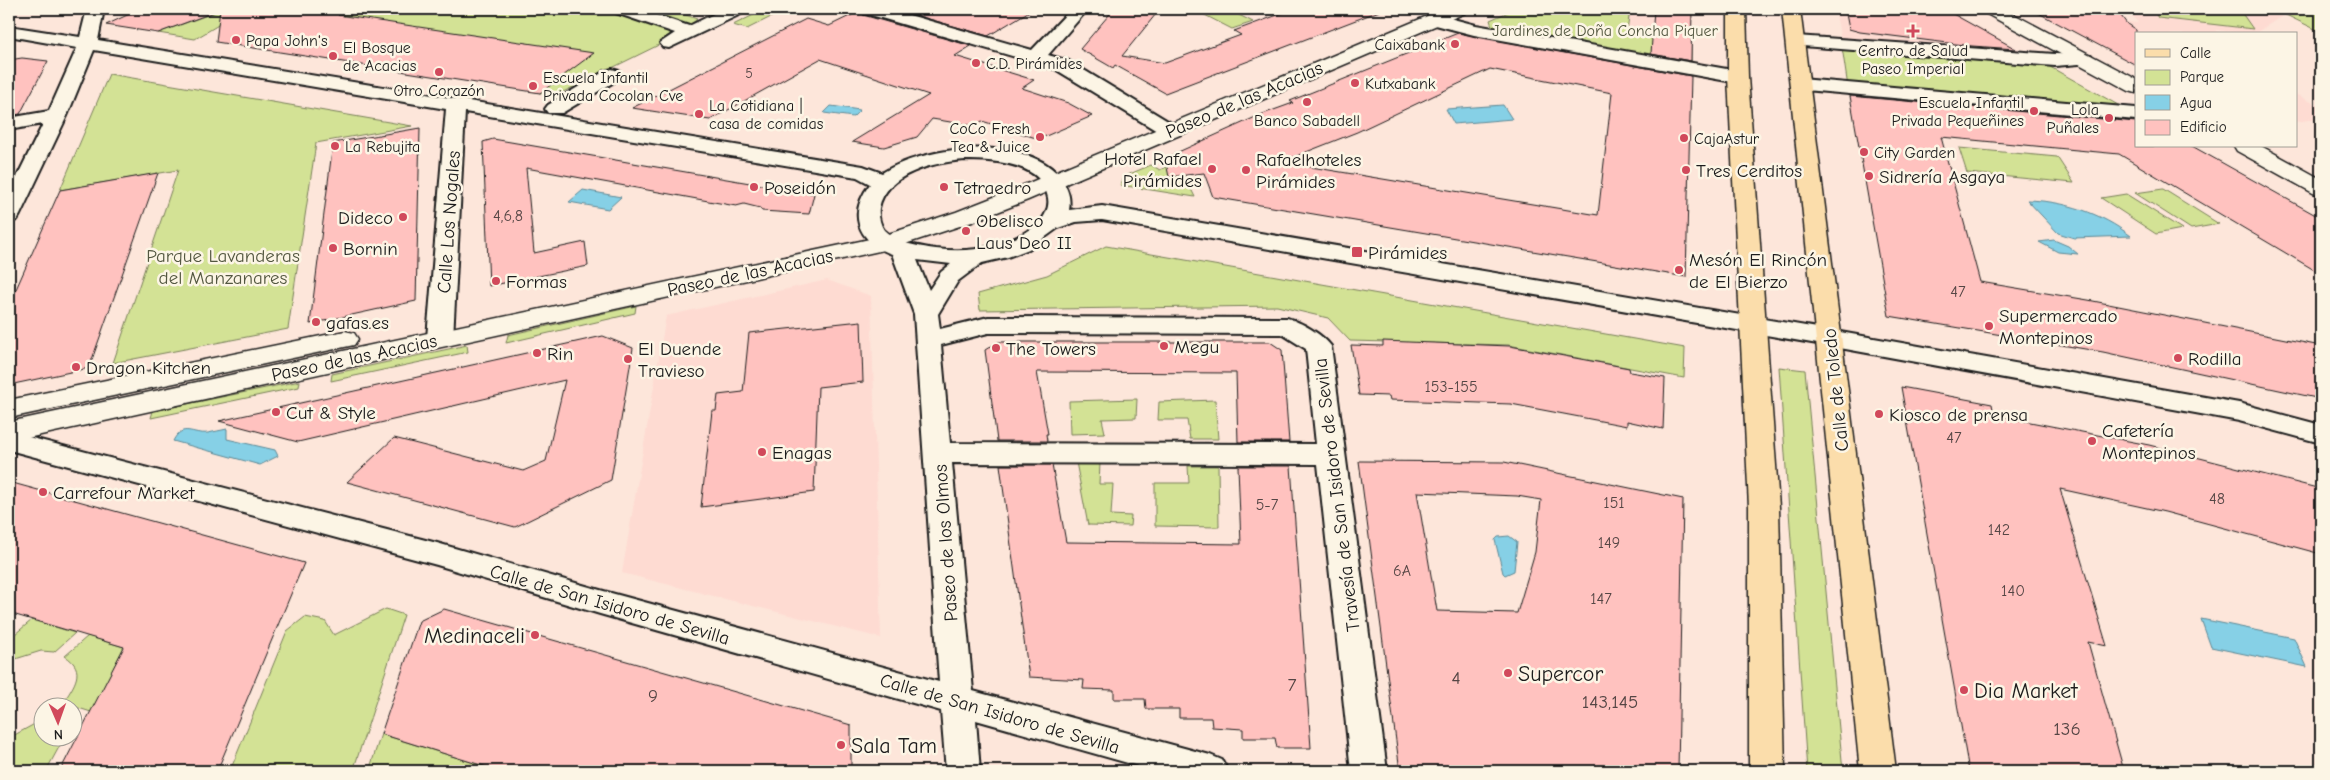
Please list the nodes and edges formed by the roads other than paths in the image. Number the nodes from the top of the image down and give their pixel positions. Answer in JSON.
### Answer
{"nodes":[{"id":1,"x":95,"y":9,"type":"edge"},
{"id":2,"x":622,"y":9,"type":"edge"},
{"id":3,"x":737,"y":9,"type":"edge"},
{"id":4,"x":870,"y":9,"type":"edge"},
{"id":5,"x":1080,"y":9,"type":"edge"},
{"id":6,"x":1459,"y":9,"type":"edge"},
{"id":7,"x":1737,"y":9,"type":"edge"},
{"id":8,"x":1792,"y":9,"type":"edge"},
{"id":9,"x":1991,"y":9,"type":"edge"},
{"id":10,"x":1430,"y":14,"type":"edge"},
{"id":11,"x":9,"y":31,"type":"edge"},
{"id":12,"x":689,"y":32,"type":"junction"},
{"id":13,"x":1796,"y":41,"type":"junction"},
{"id":14,"x":88,"y":43,"type":"junction"},
{"id":15,"x":669,"y":43,"type":"dead end"},
{"id":16,"x":1034,"y":58,"type":"junction"},
{"id":17,"x":2084,"y":59,"type":"junction"},
{"id":18,"x":612,"y":75,"type":"dead end"},
{"id":19,"x":1738,"y":77,"type":"junction"},
{"id":20,"x":1801,"y":86,"type":"junction"},
{"id":21,"x":2135,"y":86,"type":"edge"},
{"id":22,"x":456,"y":106,"type":"junction"},
{"id":23,"x":555,"y":109,"type":"dead end"},
{"id":24,"x":2135,"y":114,"type":"edge"},
{"id":25,"x":57,"y":116,"type":"junction"},
{"id":26,"x":9,"y":124,"type":"edge"},
{"id":27,"x":1161,"y":125,"type":"junction"},
{"id":28,"x":2249,"y":148,"type":"edge"},
{"id":29,"x":1047,"y":175,"type":"junction"},
{"id":30,"x":883,"y":182,"type":"junction"},
{"id":31,"x":16,"y":184,"type":"edge"},
{"id":32,"x":2321,"y":188,"type":"edge"},
{"id":33,"x":9,"y":215,"type":"edge"},
{"id":34,"x":1051,"y":223,"type":"junction"},
{"id":35,"x":886,"y":241,"type":"junction"},
{"id":36,"x":975,"y":257,"type":"junction"},
{"id":37,"x":1754,"y":326,"type":"junction"},
{"id":38,"x":927,"y":327,"type":"junction"},
{"id":39,"x":441,"y":328,"type":"junction"},
{"id":40,"x":1829,"y":338,"type":"junction"},
{"id":41,"x":9,"y":409,"type":"edge"},
{"id":42,"x":9,"y":432,"type":"edge"},
{"id":43,"x":2321,"y":434,"type":"edge"},
{"id":44,"x":9,"y":441,"type":"edge"},
{"id":45,"x":939,"y":453,"type":"junction"},
{"id":46,"x":1331,"y":454,"type":"junction"},
{"id":47,"x":957,"y":700,"type":"junction"},
{"id":48,"x":963,"y":771,"type":"edge"},
{"id":49,"x":1210,"y":771,"type":"edge"},
{"id":50,"x":1369,"y":771,"type":"edge"},
{"id":51,"x":1767,"y":771,"type":"edge"},
{"id":52,"x":1878,"y":771,"type":"edge"}],
"edges":[{"from":1,"to":14,"type":"street"},
{"from":2,"to":12,"type":"street"},
{"from":3,"to":12,"type":"street"},
{"from":4,"to":16,"type":"street"},
{"from":5,"to":16,"type":"street"},
{"from":6,"to":10,"type":"main road","name":"Paseo de las Acacias"},
{"from":7,"to":19,"type":"main road"},
{"from":8,"to":13,"type":"main road","name":"Calle de Toledo"},
{"from":9,"to":17,"type":"main road"},
{"from":10,"to":19,"type":"street"},
{"from":10,"to":27,"type":"main road","name":"Paseo de las Acacias"},
{"from":11,"to":14,"type":"street"},
{"from":12,"to":15,"type":"street"},
{"from":13,"to":17,"type":"street"},
{"from":13,"to":20,"type":"main road","name":"Calle de Toledo"},
{"from":14,"to":22,"type":"street"},
{"from":14,"to":25,"type":"street"},
{"from":16,"to":27,"type":"street"},
{"from":17,"to":21,"type":"main road"},
{"from":18,"to":23,"type":"street"},
{"from":19,"to":37,"type":"main road"},
{"from":20,"to":24,"type":"street"},
{"from":20,"to":40,"type":"main road","name":"Calle de Toledo"},
{"from":22,"to":30,"type":"street"},
{"from":22,"to":39,"type":"street","name":"Calle Los Nogales"},
{"from":25,"to":26,"type":"street"},
{"from":25,"to":31,"type":"street"},
{"from":27,"to":29,"type":"main road","name":"Paseo de las Acacias"},
{"from":28,"to":32,"type":"main road"},
{"from":29,"to":30,"type":"street"},
{"from":29,"to":34,"type":"street"},
{"from":29,"to":35,"type":"main road","name":"Paseo de las Acacias"},
{"from":30,"to":35,"type":"street","name":"Paseo de los Olmos"},
{"from":31,"to":33,"type":"street"},
{"from":34,"to":36,"type":"street"},
{"from":34,"to":37,"type":"street"},
{"from":35,"to":36,"type":"street"},
{"from":35,"to":38,"type":"street","name":"Paseo de los Olmos"},
{"from":35,"to":39,"type":"main road","name":"Paseo de las Acacias"},
{"from":36,"to":38,"type":"street"},
{"from":37,"to":40,"type":"street"},
{"from":37,"to":51,"type":"main road"},
{"from":38,"to":45,"type":"street","name":"Paseo de los Olmos"},
{"from":38,"to":46,"type":"street","name":"Travesía de San Isidoro de Sevilla"},
{"from":39,"to":41,"type":"main road","name":"Paseo de las Acacias"},
{"from":39,"to":42,"type":"main road","name":"Paseo de las Acacias"},
{"from":40,"to":43,"type":"street"},
{"from":40,"to":52,"type":"main road","name":"Calle de Toledo"},
{"from":44,"to":47,"type":"street","name":"Calle de San Isidoro de Sevilla"},
{"from":45,"to":46,"type":"street"},
{"from":45,"to":47,"type":"street","name":"Paseo de los Olmos"},
{"from":46,"to":50,"type":"street","name":"Travesía de San Isidoro de Sevilla"},
{"from":47,"to":48,"type":"street","name":"Paseo de los Olmos"},
{"from":47,"to":49,"type":"street","name":"Calle de San Isidoro de Sevilla"}]}
